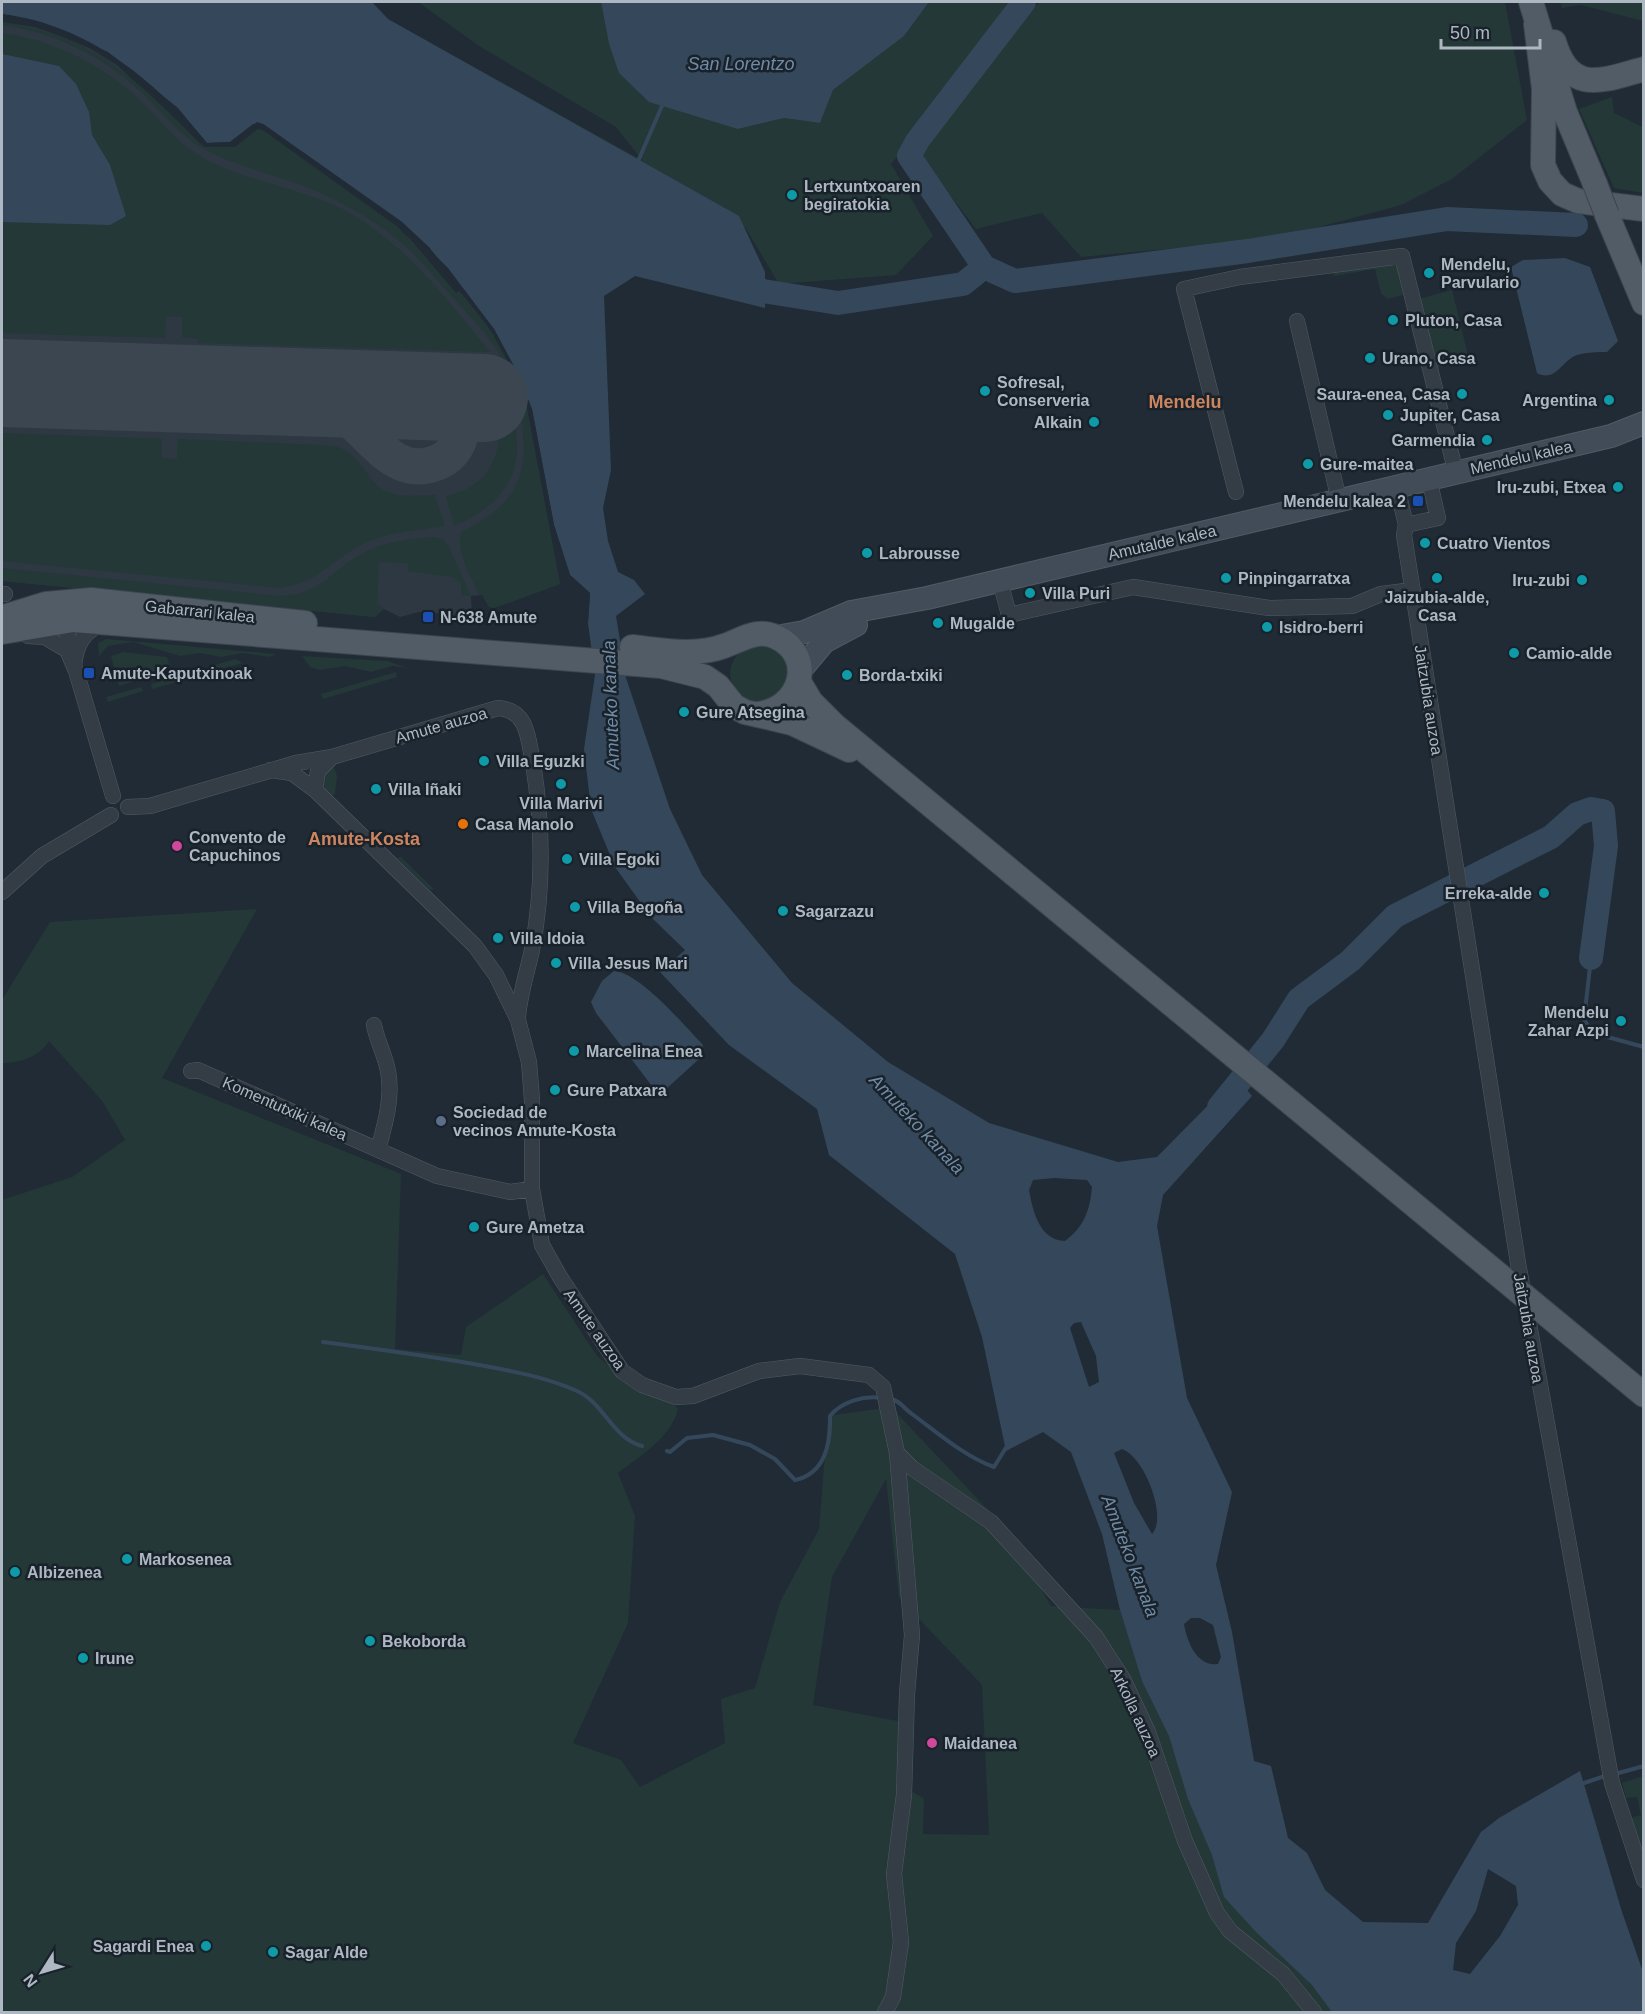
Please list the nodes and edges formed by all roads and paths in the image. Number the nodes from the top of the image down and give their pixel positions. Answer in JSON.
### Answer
{"nodes":[{"id":1,"x":1536,"y":9,"type":"edge"},
{"id":2,"x":1644,"y":69,"type":"edge"},
{"id":3,"x":1644,"y":209,"type":"edge"},
{"id":4,"x":1644,"y":303,"type":"edge"},
{"id":5,"x":1297,"y":321,"type":"dead end"},
{"id":6,"x":1644,"y":423,"type":"edge"},
{"id":7,"x":1456,"y":473,"type":"junction"},
{"id":8,"x":1429,"y":479,"type":"junction"},
{"id":9,"x":1397,"y":487,"type":"junction"},
{"id":10,"x":1236,"y":492,"type":"dead end"},
{"id":11,"x":1339,"y":500,"type":"junction"},
{"id":12,"x":1406,"y":525,"type":"junction"},
{"id":13,"x":1000,"y":581,"type":"junction"},
{"id":14,"x":1413,"y":590,"type":"junction"},
{"id":15,"x":927,"y":598,"type":"junction"},
{"id":16,"x":130,"y":604,"type":"junction"},
{"id":17,"x":2,"y":618,"type":"edge"},
{"id":18,"x":73,"y":620,"type":"junction"},
{"id":19,"x":109,"y":622,"type":"junction"},
{"id":20,"x":2,"y":632,"type":"edge"},
{"id":21,"x":776,"y":637,"type":"junction"},
{"id":22,"x":736,"y":640,"type":"junction"},
{"id":23,"x":571,"y":649,"type":"junction"},
{"id":24,"x":67,"y":650,"type":"junction"},
{"id":25,"x":654,"y":657,"type":"junction"},
{"id":26,"x":74,"y":666,"type":"junction"},
{"id":27,"x":799,"y":677,"type":"junction"},
{"id":28,"x":723,"y":691,"type":"junction"},
{"id":29,"x":757,"y":714,"type":"junction"},
{"id":30,"x":332,"y":757,"type":"junction"},
{"id":31,"x":294,"y":768,"type":"junction"},
{"id":32,"x":891,"y":774,"type":"junction"},
{"id":33,"x":315,"y":790,"type":"junction"},
{"id":34,"x":113,"y":795,"type":"junction"},
{"id":35,"x":128,"y":807,"type":"junction"},
{"id":36,"x":111,"y":815,"type":"junction"},
{"id":37,"x":2,"y":892,"type":"edge"},
{"id":38,"x":526,"y":972,"type":"junction"},
{"id":39,"x":496,"y":975,"type":"junction"},
{"id":40,"x":518,"y":1020,"type":"junction"},
{"id":41,"x":374,"y":1025,"type":"dead end"},
{"id":42,"x":191,"y":1071,"type":"dead end"},
{"id":43,"x":378,"y":1150,"type":"junction"},
{"id":44,"x":532,"y":1189,"type":"junction"},
{"id":45,"x":1524,"y":1296,"type":"junction"},
{"id":46,"x":1644,"y":1395,"type":"edge"},
{"id":47,"x":897,"y":1453,"type":"junction"},
{"id":48,"x":1644,"y":1881,"type":"edge"},
{"id":49,"x":885,"y":2013,"type":"edge"},
{"id":50,"x":1314,"y":2013,"type":"edge"}],
"edges":[{"from":1,"to":2,"type":"main road"},
{"from":1,"to":3,"type":"main road"},
{"from":1,"to":4,"type":"main road","bridge":true},
{"from":5,"to":11,"type":"street"},
{"from":6,"to":7,"type":"main road","name":"Mendelu kalea"},
{"from":7,"to":8,"type":"main road","name":"Mendelu kalea"},
{"from":7,"to":10,"type":"street"},
{"from":8,"to":9,"type":"main road","name":"Mendelu kalea"},
{"from":8,"to":12,"type":"street"},
{"from":9,"to":11,"type":"main road","name":"Amutalde kalea"},
{"from":9,"to":12,"type":"street","name":"Jaitzubia auzoa"},
{"from":11,"to":13,"type":"main road","name":"Amutalde kalea"},
{"from":12,"to":14,"type":"street","name":"Jaitzubia auzoa"},
{"from":13,"to":14,"type":"street"},
{"from":13,"to":15,"type":"main road","name":"Amutalde kalea"},
{"from":14,"to":45,"type":"street","name":"Jaitzubia auzoa"},
{"from":15,"to":21,"type":"main road","name":"Amutalde kalea"},
{"from":15,"to":27,"type":"main road","name":"Amutalde kalea"},
{"from":16,"to":17,"type":"main road","name":"Gabarrari kalea"},
{"from":16,"to":18,"type":"street"},
{"from":16,"to":23,"type":"main road","name":"Gabarrari kalea"},
{"from":18,"to":19,"type":"main road"},
{"from":18,"to":20,"type":"main road"},
{"from":18,"to":24,"type":"street"},
{"from":19,"to":23,"type":"main road"},
{"from":19,"to":26,"type":"street"},
{"from":20,"to":24,"type":"street"},
{"from":21,"to":22,"type":"main road"},
{"from":21,"to":27,"type":"main road"},
{"from":22,"to":25,"type":"main road"},
{"from":22,"to":28,"type":"main road"},
{"from":23,"to":25,"type":"main road"},
{"from":24,"to":26,"type":"street"},
{"from":25,"to":28,"type":"main road"},
{"from":26,"to":34,"type":"street"},
{"from":27,"to":29,"type":"main road"},
{"from":27,"to":32,"type":"main road"},
{"from":28,"to":29,"type":"main road"},
{"from":29,"to":32,"type":"main road"},
{"from":30,"to":31,"type":"street","name":"Amute auzoa"},
{"from":30,"to":33,"type":"street"},
{"from":30,"to":38,"type":"street","name":"Amute auzoa"},
{"from":31,"to":33,"type":"street","name":"Amute auzoa"},
{"from":31,"to":35,"type":"street","name":"Amute auzoa"},
{"from":32,"to":45,"type":"main road"},
{"from":33,"to":39,"type":"street","name":"Amute auzoa"},
{"from":34,"to":35,"type":"street"},
{"from":34,"to":36,"type":"street"},
{"from":35,"to":36,"type":"street"},
{"from":36,"to":37,"type":"street"},
{"from":38,"to":39,"type":"street"},
{"from":38,"to":40,"type":"street","name":"Amute auzoa"},
{"from":39,"to":40,"type":"street","name":"Amute auzoa"},
{"from":40,"to":44,"type":"street","name":"Amute auzoa"},
{"from":41,"to":43,"type":"street"},
{"from":42,"to":43,"type":"street","name":"Komentutxiki kalea"},
{"from":43,"to":44,"type":"street","name":"Komentutxiki kalea"},
{"from":44,"to":47,"type":"street","name":"Amute auzoa"},
{"from":45,"to":46,"type":"main road"},
{"from":45,"to":48,"type":"street","name":"Jaitzubia auzoa"},
{"from":47,"to":49,"type":"street"},
{"from":47,"to":50,"type":"street","name":"Arkolla auzoa"}]}
